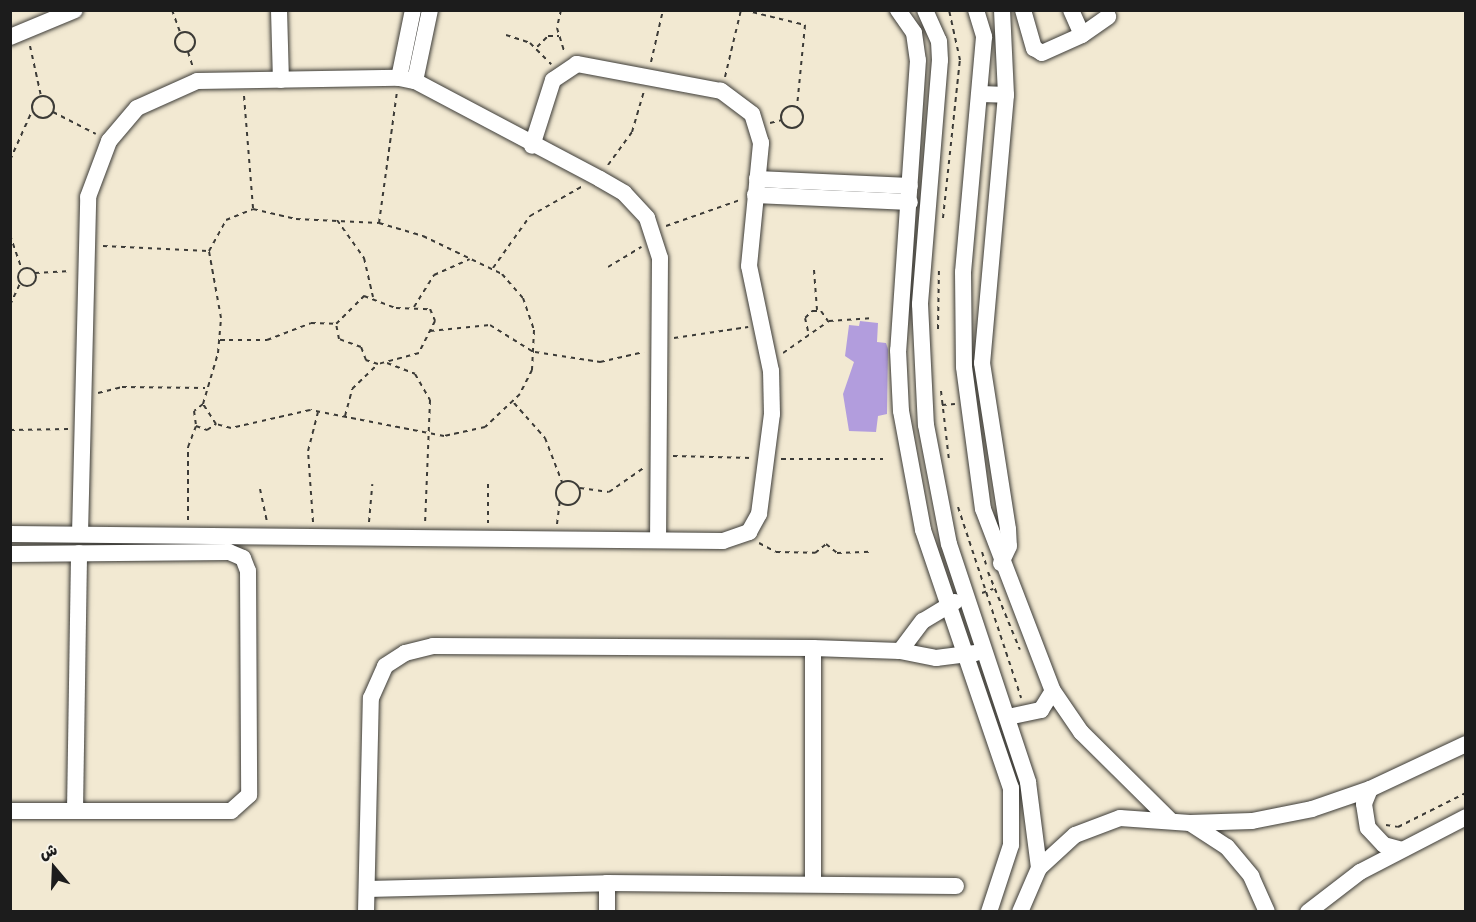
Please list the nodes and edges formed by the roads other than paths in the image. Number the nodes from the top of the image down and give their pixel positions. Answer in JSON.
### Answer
{"nodes":[{"id":1,"x":75,"y":10,"type":"edge"},
{"id":2,"x":279,"y":10,"type":"edge"},
{"id":3,"x":412,"y":10,"type":"edge"},
{"id":4,"x":430,"y":10,"type":"edge"},
{"id":5,"x":898,"y":10,"type":"edge"},
{"id":6,"x":925,"y":10,"type":"edge"},
{"id":7,"x":976,"y":10,"type":"edge"},
{"id":8,"x":1002,"y":10,"type":"edge"},
{"id":9,"x":1023,"y":10,"type":"edge"},
{"id":10,"x":1071,"y":10,"type":"edge"},
{"id":11,"x":1108,"y":19,"type":"edge"},
{"id":12,"x":1082,"y":35,"type":"junction"},
{"id":13,"x":10,"y":37,"type":"edge"},
{"id":14,"x":407,"y":79,"type":"junction"},
{"id":15,"x":281,"y":80,"type":"junction"},
{"id":16,"x":981,"y":94,"type":"junction"},
{"id":17,"x":1006,"y":95,"type":"junction"},
{"id":18,"x":532,"y":146,"type":"junction"},
{"id":19,"x":756,"y":187,"type":"junction"},
{"id":20,"x":910,"y":194,"type":"junction"},
{"id":21,"x":10,"y":534,"type":"edge"},
{"id":22,"x":80,"y":534,"type":"junction"},
{"id":23,"x":658,"y":540,"type":"junction"},
{"id":24,"x":79,"y":553,"type":"junction"},
{"id":25,"x":10,"y":554,"type":"edge"},
{"id":26,"x":1001,"y":562,"type":"junction"},
{"id":27,"x":965,"y":598,"type":"junction"},
{"id":28,"x":947,"y":605,"type":"junction"},
{"id":29,"x":813,"y":648,"type":"junction"},
{"id":30,"x":900,"y":651,"type":"junction"},
{"id":31,"x":984,"y":651,"type":"junction"},
{"id":32,"x":965,"y":656,"type":"junction"},
{"id":33,"x":1053,"y":691,"type":"junction"},
{"id":34,"x":1008,"y":717,"type":"junction"},
{"id":35,"x":1466,"y":744,"type":"edge"},
{"id":36,"x":1370,"y":789,"type":"junction"},
{"id":37,"x":10,"y":811,"type":"edge"},
{"id":38,"x":75,"y":811,"type":"junction"},
{"id":39,"x":1466,"y":817,"type":"edge"},
{"id":40,"x":1169,"y":819,"type":"junction"},
{"id":41,"x":1190,"y":823,"type":"junction"},
{"id":42,"x":1399,"y":849,"type":"junction"},
{"id":43,"x":1039,"y":868,"type":"junction"},
{"id":44,"x":813,"y":882,"type":"junction"},
{"id":45,"x":607,"y":883,"type":"junction"},
{"id":46,"x":956,"y":886,"type":"dead end"},
{"id":47,"x":367,"y":889,"type":"junction"},
{"id":48,"x":366,"y":912,"type":"edge"},
{"id":49,"x":607,"y":912,"type":"edge"},
{"id":50,"x":989,"y":912,"type":"edge"},
{"id":51,"x":1020,"y":912,"type":"edge"},
{"id":52,"x":1267,"y":912,"type":"edge"},
{"id":53,"x":1308,"y":912,"type":"edge"}],
"edges":[{"from":1,"to":13,"type":"street"},
{"from":2,"to":15,"type":"street"},
{"from":3,"to":14,"type":"street"},
{"from":4,"to":14,"type":"street"},
{"from":5,"to":20,"type":"street"},
{"from":6,"to":27,"type":"street"},
{"from":7,"to":16,"type":"street"},
{"from":8,"to":17,"type":"street"},
{"from":9,"to":12,"type":"street"},
{"from":10,"to":12,"type":"street"},
{"from":11,"to":12,"type":"street"},
{"from":14,"to":15,"type":"street"},
{"from":14,"to":18,"type":"street"},
{"from":15,"to":22,"type":"street"},
{"from":16,"to":17,"type":"street"},
{"from":16,"to":26,"type":"street"},
{"from":17,"to":26,"type":"street"},
{"from":18,"to":19,"type":"street"},
{"from":18,"to":23,"type":"street"},
{"from":19,"to":20,"type":"street"},
{"from":19,"to":23,"type":"street"},
{"from":20,"to":28,"type":"street"},
{"from":21,"to":22,"type":"street"},
{"from":22,"to":23,"type":"street"},
{"from":24,"to":25,"type":"street"},
{"from":24,"to":38,"type":"street"},
{"from":24,"to":38,"type":"street"},
{"from":26,"to":33,"type":"street"},
{"from":27,"to":28,"type":"street"},
{"from":27,"to":31,"type":"street"},
{"from":28,"to":30,"type":"street"},
{"from":28,"to":32,"type":"street"},
{"from":29,"to":30,"type":"street"},
{"from":29,"to":44,"type":"street"},
{"from":29,"to":47,"type":"street"},
{"from":30,"to":32,"type":"street"},
{"from":31,"to":32,"type":"street"},
{"from":31,"to":34,"type":"street"},
{"from":32,"to":50,"type":"street"},
{"from":33,"to":34,"type":"street"},
{"from":33,"to":40,"type":"street"},
{"from":34,"to":43,"type":"street"},
{"from":35,"to":36,"type":"street"},
{"from":36,"to":41,"type":"street"},
{"from":36,"to":42,"type":"street"},
{"from":37,"to":38,"type":"street"},
{"from":39,"to":42,"type":"street"},
{"from":40,"to":41,"type":"street"},
{"from":40,"to":43,"type":"street"},
{"from":41,"to":52,"type":"street"},
{"from":42,"to":53,"type":"street"},
{"from":43,"to":51,"type":"street"},
{"from":44,"to":45,"type":"street"},
{"from":44,"to":46,"type":"street"},
{"from":45,"to":47,"type":"street"},
{"from":45,"to":49,"type":"street"},
{"from":47,"to":48,"type":"street"}]}
